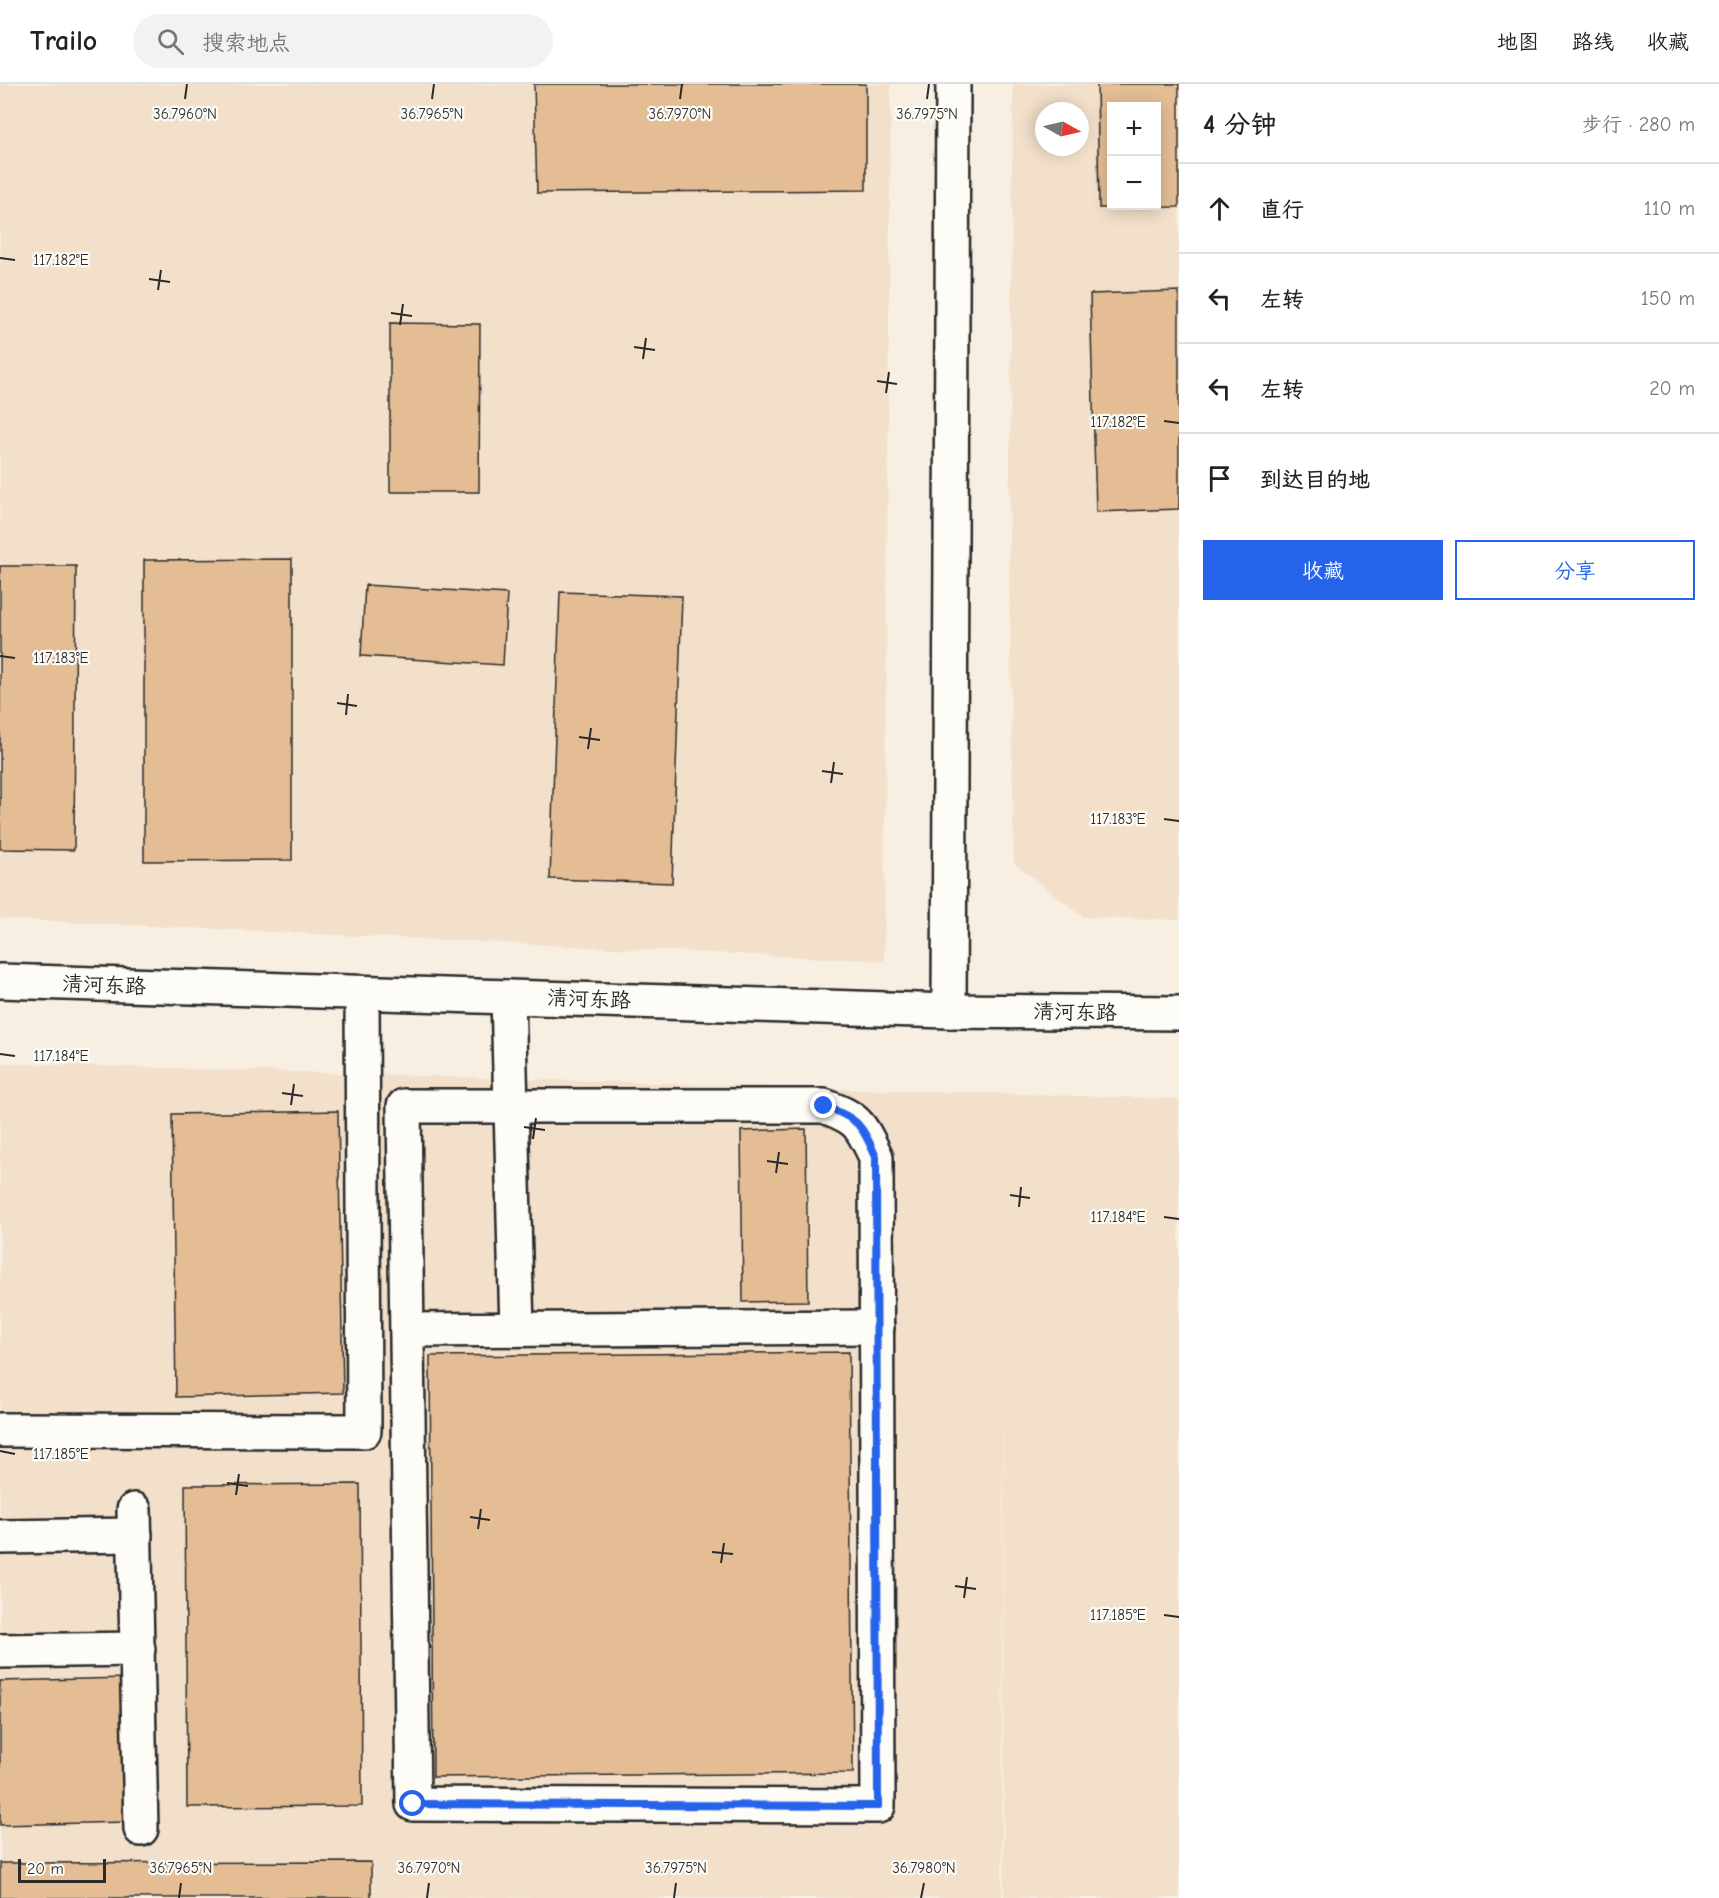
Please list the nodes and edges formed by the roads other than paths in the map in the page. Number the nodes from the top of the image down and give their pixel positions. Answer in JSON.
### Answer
{"nodes":[{"id":1,"x":953,"y":84,"type":"edge"},
{"id":2,"x":0,"y":981,"type":"edge"},
{"id":3,"x":362,"y":993,"type":"junction"},
{"id":4,"x":508,"y":997,"type":"junction"},
{"id":5,"x":949,"y":1011,"type":"junction"},
{"id":6,"x":1179,"y":1013,"type":"edge"},
{"id":7,"x":511,"y":1106,"type":"junction"},
{"id":8,"x":877,"y":1327,"type":"junction"},
{"id":9,"x":518,"y":1329,"type":"junction"},
{"id":10,"x":407,"y":1330,"type":"junction"},
{"id":11,"x":0,"y":1430,"type":"edge"},
{"id":12,"x":0,"y":1537,"type":"edge"},
{"id":13,"x":138,"y":1649,"type":"junction"},
{"id":14,"x":0,"y":1651,"type":"edge"},
{"id":15,"x":141,"y":1830,"type":"dead end"}],
"edges":[{"from":1,"to":5,"type":"street"},
{"from":2,"to":3,"type":"street","name":"清河东路"},
{"from":3,"to":4,"type":"street","name":"清河东路"},
{"from":3,"to":11,"type":"street"},
{"from":4,"to":5,"type":"street","name":"清河东路"},
{"from":4,"to":7,"type":"street"},
{"from":5,"to":6,"type":"street","name":"清河东路"},
{"from":7,"to":8,"type":"street"},
{"from":7,"to":9,"type":"street"},
{"from":7,"to":10,"type":"street"},
{"from":8,"to":9,"type":"street"},
{"from":8,"to":10,"type":"street"},
{"from":9,"to":10,"type":"street"},
{"from":12,"to":13,"type":"street"},
{"from":13,"to":14,"type":"street"},
{"from":13,"to":15,"type":"street"}]}
